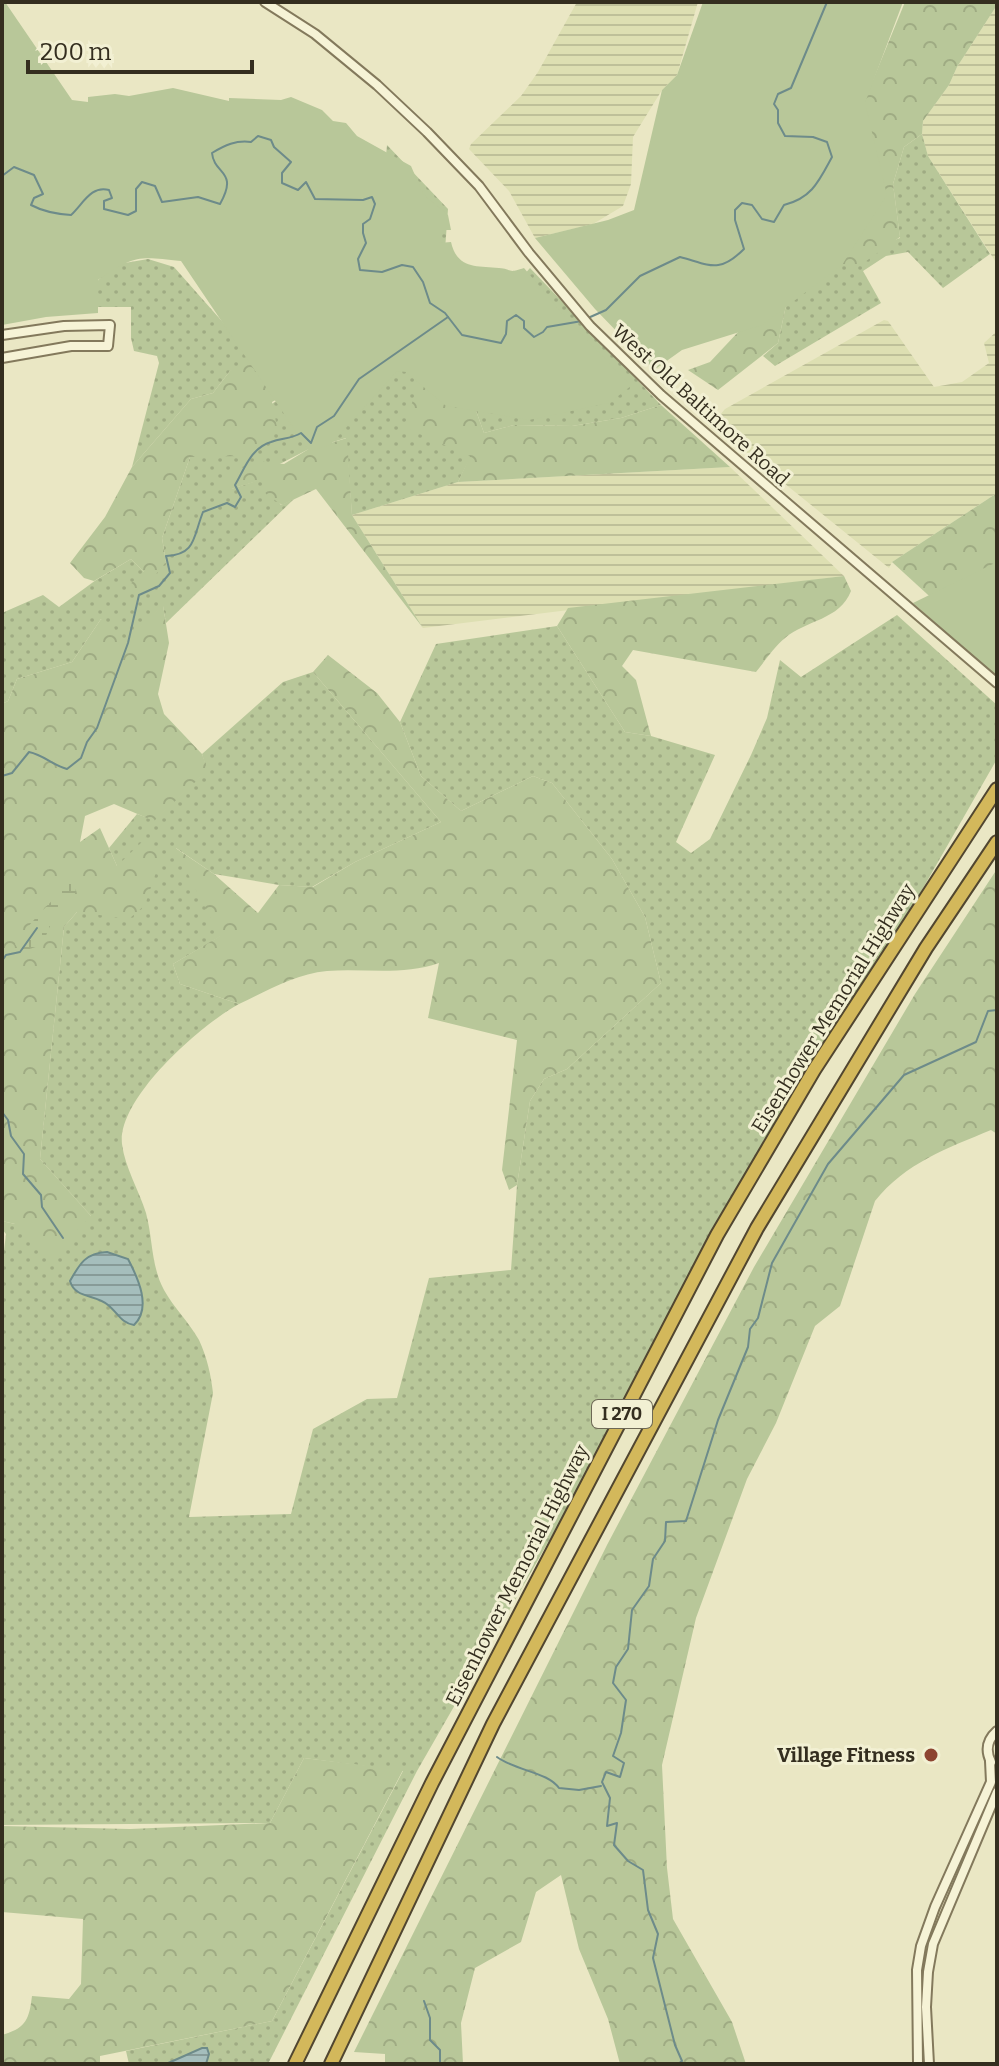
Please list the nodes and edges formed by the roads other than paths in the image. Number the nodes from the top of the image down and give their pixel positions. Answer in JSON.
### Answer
{"nodes":[{"id":1,"x":265,"y":2,"type":"edge"},
{"id":2,"x":2,"y":335,"type":"edge"},
{"id":3,"x":2,"y":358,"type":"edge"},
{"id":4,"x":997,"y":683,"type":"edge"},
{"id":5,"x":997,"y":789,"type":"edge"},
{"id":6,"x":997,"y":842,"type":"edge"},
{"id":7,"x":997,"y":1731,"type":"edge"},
{"id":8,"x":990,"y":1761,"type":"junction"},
{"id":9,"x":997,"y":1768,"type":"edge"},
{"id":10,"x":997,"y":1792,"type":"edge"},
{"id":11,"x":295,"y":2064,"type":"edge"},
{"id":12,"x":331,"y":2064,"type":"edge"},
{"id":13,"x":918,"y":2064,"type":"edge"},
{"id":14,"x":929,"y":2064,"type":"edge"}],
"edges":[{"from":1,"to":4,"type":"street","name":"West Old Baltimore Road"},
{"from":2,"to":3,"type":"street"},
{"from":5,"to":11,"type":"highway","name":"Eisenhower Memorial Highway","number":"I 270"},
{"from":6,"to":12,"type":"highway","number":"I 270"},
{"from":7,"to":8,"type":"street"},
{"from":8,"to":9,"type":"street"},
{"from":8,"to":13,"type":"street"},
{"from":10,"to":14,"type":"street"}]}
